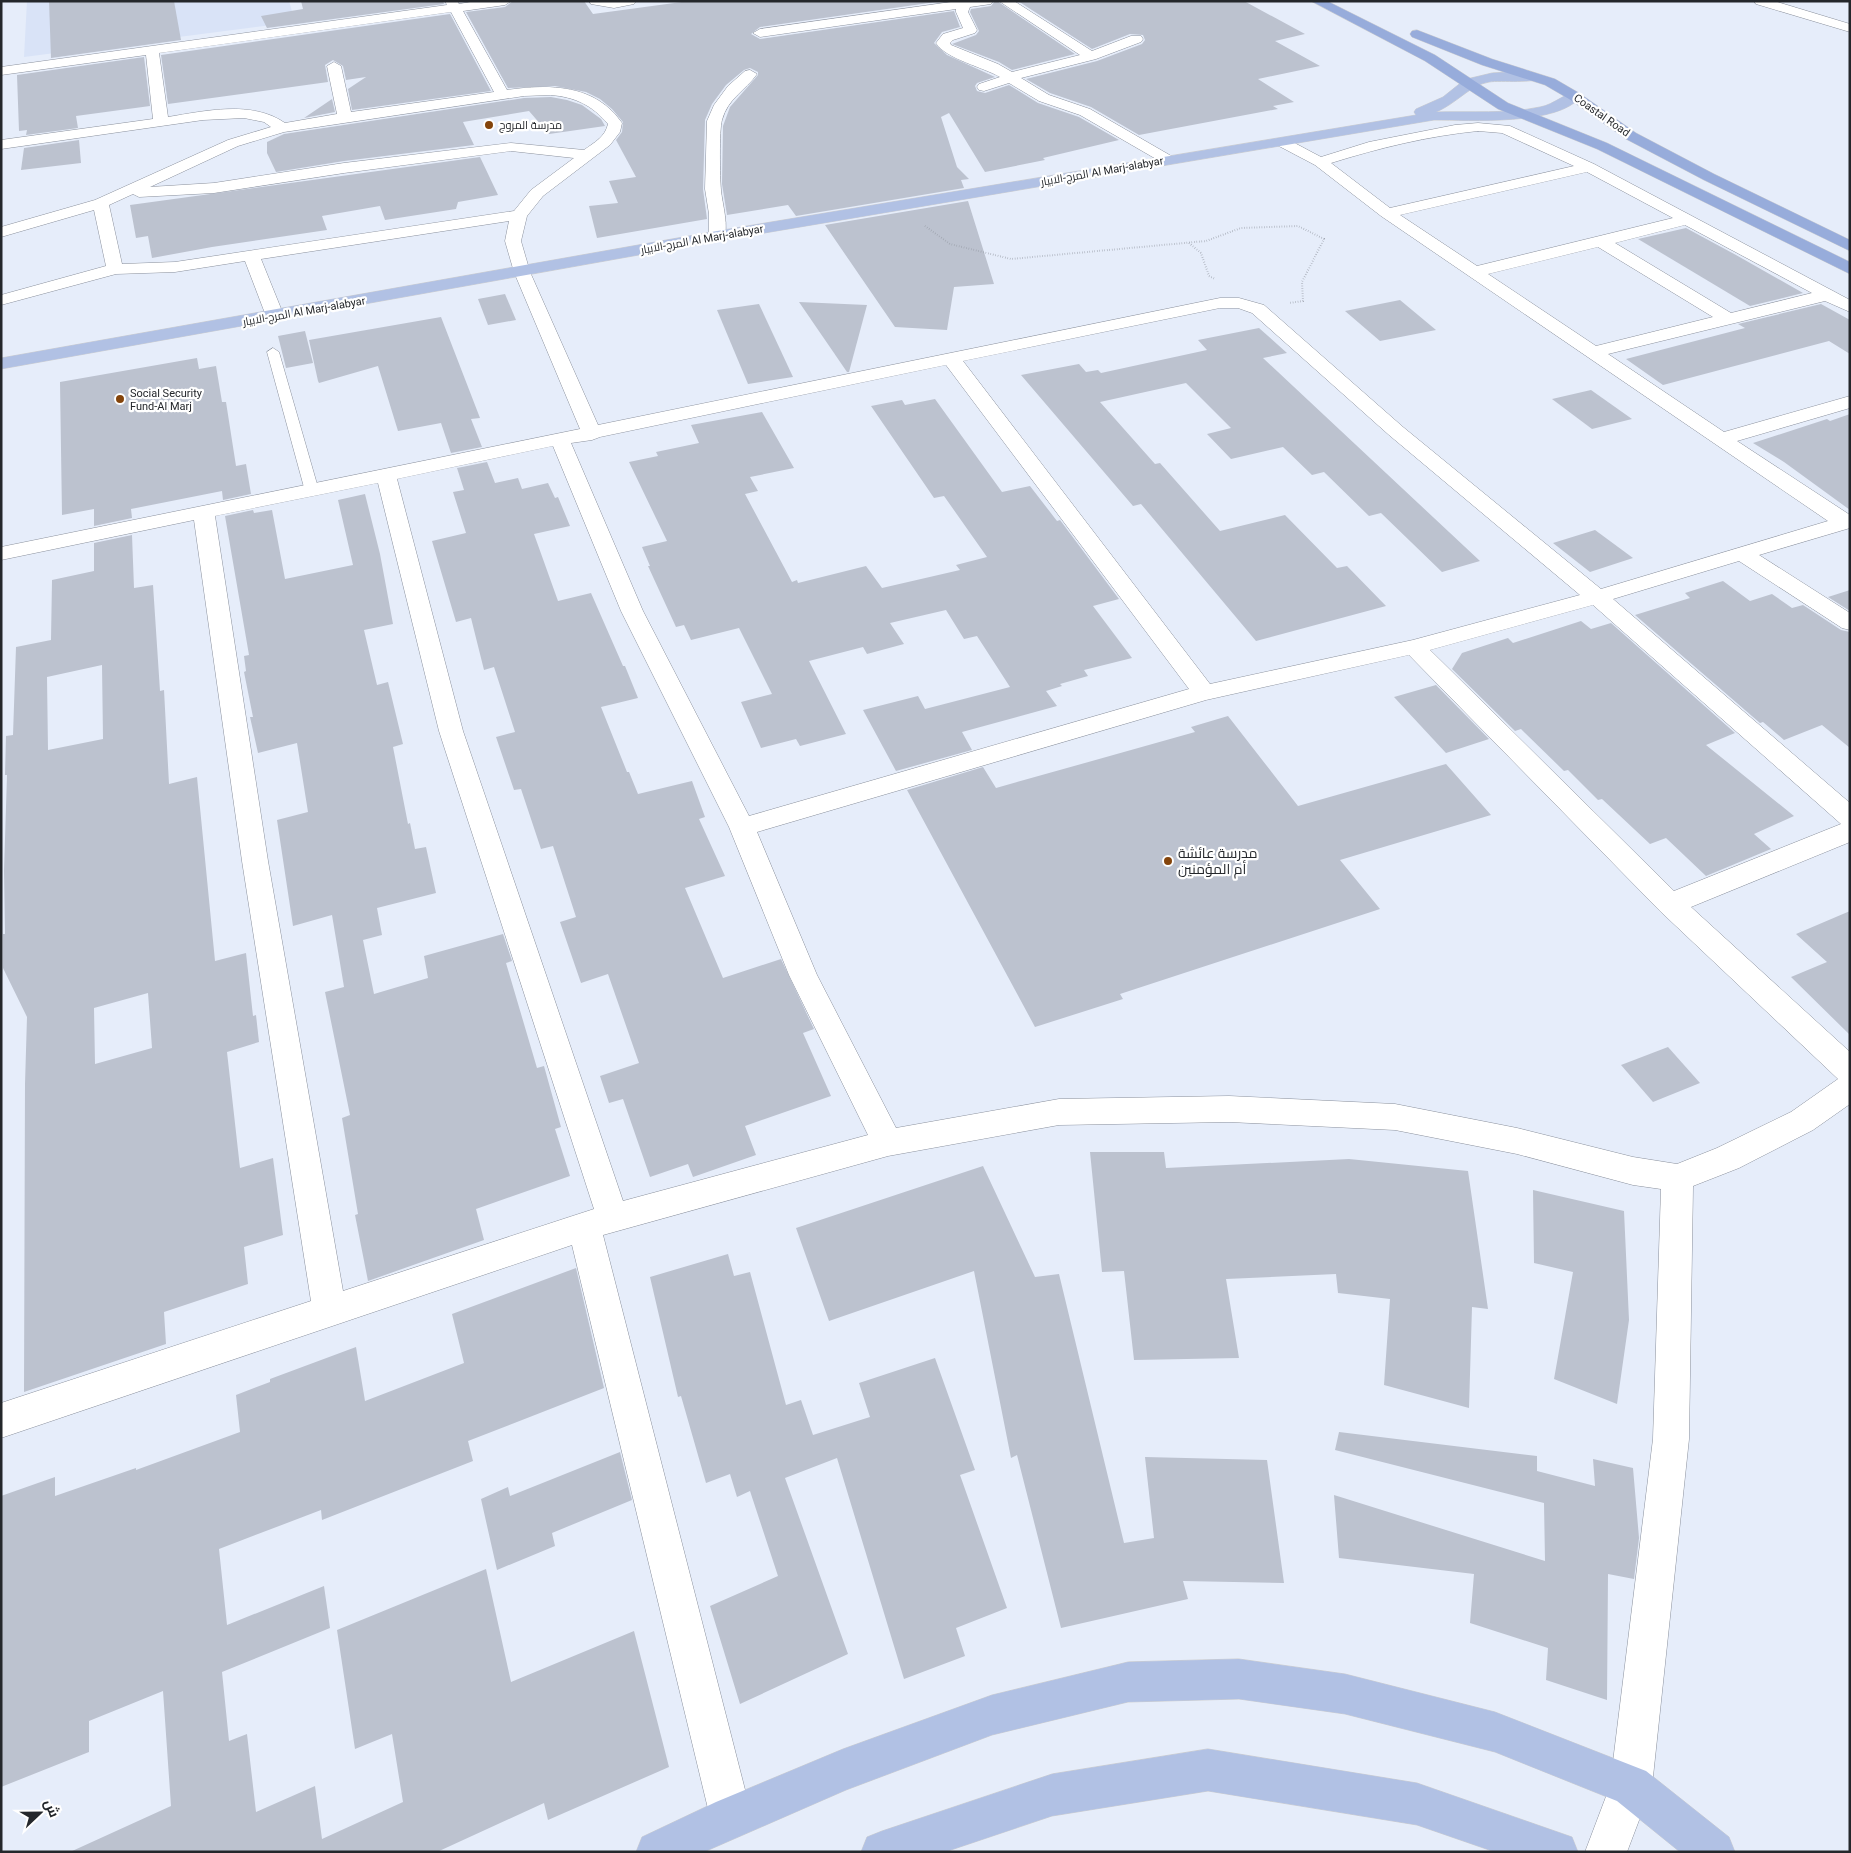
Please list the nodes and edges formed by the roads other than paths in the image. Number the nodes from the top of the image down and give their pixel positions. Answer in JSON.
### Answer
{"nodes":[{"id":1,"x":505,"y":1,"type":"edge"},
{"id":2,"x":595,"y":1,"type":"edge"},
{"id":3,"x":630,"y":1,"type":"edge"},
{"id":4,"x":987,"y":1,"type":"edge"},
{"id":5,"x":1004,"y":1,"type":"edge"},
{"id":6,"x":1317,"y":1,"type":"edge"},
{"id":7,"x":1347,"y":1,"type":"edge"},
{"id":8,"x":1760,"y":1,"type":"edge"},
{"id":9,"x":453,"y":4,"type":"edge"},
{"id":10,"x":964,"y":5,"type":"junction"},
{"id":11,"x":1382,"y":18,"type":"dead end"},
{"id":12,"x":1850,"y":28,"type":"edge"},
{"id":13,"x":1408,"y":30,"type":"dead end"},
{"id":14,"x":760,"y":32,"type":"dead end"},
{"id":15,"x":1136,"y":39,"type":"dead end"},
{"id":16,"x":152,"y":49,"type":"junction"},
{"id":17,"x":1092,"y":56,"type":"junction"},
{"id":18,"x":334,"y":66,"type":"dead end"},
{"id":19,"x":1,"y":71,"type":"edge"},
{"id":20,"x":750,"y":74,"type":"dead end"},
{"id":21,"x":1010,"y":77,"type":"junction"},
{"id":22,"x":1535,"y":77,"type":"junction"},
{"id":23,"x":1467,"y":85,"type":"junction"},
{"id":24,"x":984,"y":87,"type":"dead end"},
{"id":25,"x":503,"y":95,"type":"junction"},
{"id":26,"x":1574,"y":96,"type":"junction"},
{"id":27,"x":1521,"y":114,"type":"junction"},
{"id":28,"x":345,"y":118,"type":"junction"},
{"id":29,"x":161,"y":121,"type":"junction"},
{"id":30,"x":1405,"y":121,"type":"junction"},
{"id":31,"x":282,"y":128,"type":"junction"},
{"id":32,"x":1282,"y":142,"type":"junction"},
{"id":33,"x":1,"y":145,"type":"edge"},
{"id":34,"x":587,"y":156,"type":"junction"},
{"id":35,"x":1168,"y":160,"type":"junction"},
{"id":36,"x":1320,"y":162,"type":"junction"},
{"id":37,"x":1588,"y":166,"type":"junction"},
{"id":38,"x":124,"y":193,"type":"junction"},
{"id":39,"x":101,"y":203,"type":"junction"},
{"id":40,"x":1387,"y":213,"type":"junction"},
{"id":41,"x":519,"y":215,"type":"junction"},
{"id":42,"x":1686,"y":220,"type":"junction"},
{"id":43,"x":1,"y":232,"type":"edge"},
{"id":44,"x":717,"y":236,"type":"junction"},
{"id":45,"x":1600,"y":240,"type":"junction"},
{"id":46,"x":1850,"y":246,"type":"edge"},
{"id":47,"x":251,"y":255,"type":"junction"},
{"id":48,"x":115,"y":269,"type":"junction"},
{"id":49,"x":1850,"y":269,"type":"edge"},
{"id":50,"x":522,"y":272,"type":"junction"},
{"id":51,"x":1475,"y":272,"type":"junction"},
{"id":52,"x":1827,"y":295,"type":"junction"},
{"id":53,"x":1,"y":300,"type":"edge"},
{"id":54,"x":1850,"y":308,"type":"edge"},
{"id":55,"x":275,"y":316,"type":"junction"},
{"id":56,"x":1728,"y":319,"type":"junction"},
{"id":57,"x":273,"y":352,"type":"dead end"},
{"id":58,"x":1593,"y":352,"type":"junction"},
{"id":59,"x":952,"y":360,"type":"junction"},
{"id":60,"x":1,"y":364,"type":"edge"},
{"id":61,"x":1850,"y":402,"type":"edge"},
{"id":62,"x":592,"y":434,"type":"junction"},
{"id":63,"x":1721,"y":439,"type":"junction"},
{"id":64,"x":560,"y":440,"type":"junction"},
{"id":65,"x":386,"y":475,"type":"junction"},
{"id":66,"x":312,"y":491,"type":"junction"},
{"id":67,"x":204,"y":514,"type":"junction"},
{"id":68,"x":1847,"y":522,"type":"edge"},
{"id":69,"x":1,"y":554,"type":"edge"},
{"id":70,"x":1742,"y":554,"type":"junction"},
{"id":71,"x":1597,"y":597,"type":"junction"},
{"id":72,"x":1850,"y":623,"type":"edge"},
{"id":73,"x":1414,"y":647,"type":"junction"},
{"id":74,"x":1204,"y":693,"type":"junction"},
{"id":75,"x":1850,"y":818,"type":"edge"},
{"id":76,"x":742,"y":826,"type":"junction"},
{"id":77,"x":1850,"y":831,"type":"edge"},
{"id":78,"x":1670,"y":904,"type":"junction"},
{"id":79,"x":1850,"y":1071,"type":"edge"},
{"id":80,"x":1850,"y":1087,"type":"edge"},
{"id":81,"x":888,"y":1143,"type":"junction"},
{"id":82,"x":1677,"y":1178,"type":"junction"},
{"id":83,"x":599,"y":1222,"type":"junction"},
{"id":84,"x":330,"y":1312,"type":"junction"},
{"id":85,"x":1,"y":1421,"type":"edge"},
{"id":86,"x":1631,"y":1786,"type":"junction"},
{"id":87,"x":731,"y":1817,"type":"junction"},
{"id":88,"x":657,"y":1852,"type":"edge"},
{"id":89,"x":882,"y":1852,"type":"edge"},
{"id":90,"x":1556,"y":1852,"type":"edge"},
{"id":91,"x":1606,"y":1852,"type":"edge"},
{"id":92,"x":1714,"y":1852,"type":"edge"}],
"edges":[{"from":1,"to":9,"type":"street"},
{"from":2,"to":3,"type":"street"},
{"from":4,"to":10,"type":"street"},
{"from":5,"to":17,"type":"street"},
{"from":6,"to":23,"type":"highway"},
{"from":7,"to":11,"type":"highway"},
{"from":8,"to":12,"type":"street"},
{"from":9,"to":16,"type":"street"},
{"from":9,"to":25,"type":"street"},
{"from":10,"to":14,"type":"street"},
{"from":10,"to":21,"type":"street"},
{"from":13,"to":22,"type":"highway","name":"Coastal Road"},
{"from":15,"to":17,"type":"street"},
{"from":16,"to":19,"type":"street"},
{"from":16,"to":29,"type":"street"},
{"from":17,"to":21,"type":"street"},
{"from":18,"to":28,"type":"street"},
{"from":20,"to":44,"type":"street"},
{"from":21,"to":24,"type":"street"},
{"from":21,"to":35,"type":"street"},
{"from":22,"to":23,"type":"main road","name":"المرج-الابيار Al Marj-alabyar"},
{"from":22,"to":26,"type":"highway","name":"Coastal Road"},
{"from":23,"to":27,"type":"highway"},
{"from":23,"to":30,"type":"main road","name":"المرج-الابيار Al Marj-alabyar"},
{"from":25,"to":28,"type":"street"},
{"from":25,"to":34,"type":"street"},
{"from":26,"to":27,"type":"main road","name":"المرج-الابيار Al Marj-alabyar"},
{"from":26,"to":46,"type":"highway","name":"Coastal Road"},
{"from":27,"to":30,"type":"main road","name":"المرج-الابيار Al Marj-alabyar"},
{"from":27,"to":49,"type":"highway"},
{"from":28,"to":31,"type":"street"},
{"from":29,"to":31,"type":"street"},
{"from":29,"to":33,"type":"street"},
{"from":30,"to":32,"type":"main road","name":"المرج-الابيار Al Marj-alabyar"},
{"from":31,"to":38,"type":"street"},
{"from":32,"to":35,"type":"main road","name":"المرج-الابيار Al Marj-alabyar"},
{"from":32,"to":36,"type":"street"},
{"from":34,"to":38,"type":"street"},
{"from":34,"to":41,"type":"street"},
{"from":35,"to":44,"type":"main road","name":"المرج-الابيار Al Marj-alabyar"},
{"from":36,"to":37,"type":"street"},
{"from":36,"to":40,"type":"street"},
{"from":37,"to":40,"type":"street"},
{"from":37,"to":42,"type":"street"},
{"from":38,"to":39,"type":"street"},
{"from":39,"to":43,"type":"street"},
{"from":39,"to":48,"type":"street"},
{"from":40,"to":51,"type":"street"},
{"from":41,"to":47,"type":"street"},
{"from":41,"to":50,"type":"street"},
{"from":42,"to":45,"type":"street"},
{"from":42,"to":52,"type":"street"},
{"from":44,"to":50,"type":"main road","name":"المرج-الابيار Al Marj-alabyar"},
{"from":45,"to":51,"type":"street"},
{"from":45,"to":56,"type":"street"},
{"from":47,"to":48,"type":"street"},
{"from":47,"to":55,"type":"street"},
{"from":48,"to":53,"type":"street"},
{"from":50,"to":55,"type":"main road","name":"المرج-الابيار Al Marj-alabyar"},
{"from":50,"to":62,"type":"street"},
{"from":51,"to":58,"type":"street"},
{"from":52,"to":54,"type":"street"},
{"from":52,"to":56,"type":"street"},
{"from":55,"to":60,"type":"main road","name":"المرج-الابيار Al Marj-alabyar"},
{"from":56,"to":58,"type":"street"},
{"from":57,"to":66,"type":"lane"},
{"from":58,"to":63,"type":"street"},
{"from":59,"to":62,"type":"street"},
{"from":59,"to":71,"type":"street"},
{"from":59,"to":74,"type":"street"},
{"from":61,"to":63,"type":"street"},
{"from":62,"to":64,"type":"street"},
{"from":63,"to":68,"type":"street"},
{"from":64,"to":65,"type":"street"},
{"from":64,"to":76,"type":"street"},
{"from":65,"to":66,"type":"street"},
{"from":65,"to":83,"type":"street"},
{"from":66,"to":67,"type":"street"},
{"from":67,"to":69,"type":"street"},
{"from":67,"to":84,"type":"street"},
{"from":68,"to":70,"type":"street"},
{"from":70,"to":71,"type":"street"},
{"from":70,"to":72,"type":"street"},
{"from":71,"to":73,"type":"street"},
{"from":71,"to":75,"type":"street"},
{"from":73,"to":74,"type":"street"},
{"from":73,"to":78,"type":"street"},
{"from":74,"to":76,"type":"street"},
{"from":76,"to":81,"type":"street"},
{"from":77,"to":78,"type":"street"},
{"from":78,"to":79,"type":"street"},
{"from":80,"to":82,"type":"street"},
{"from":81,"to":82,"type":"street"},
{"from":81,"to":83,"type":"street"},
{"from":82,"to":86,"type":"street"},
{"from":83,"to":84,"type":"street"},
{"from":83,"to":87,"type":"street"},
{"from":84,"to":85,"type":"street"},
{"from":86,"to":87,"type":"main road"},
{"from":86,"to":91,"type":"street"},
{"from":86,"to":92,"type":"main road"},
{"from":87,"to":88,"type":"main road"},
{"from":89,"to":90,"type":"main road"}]}
